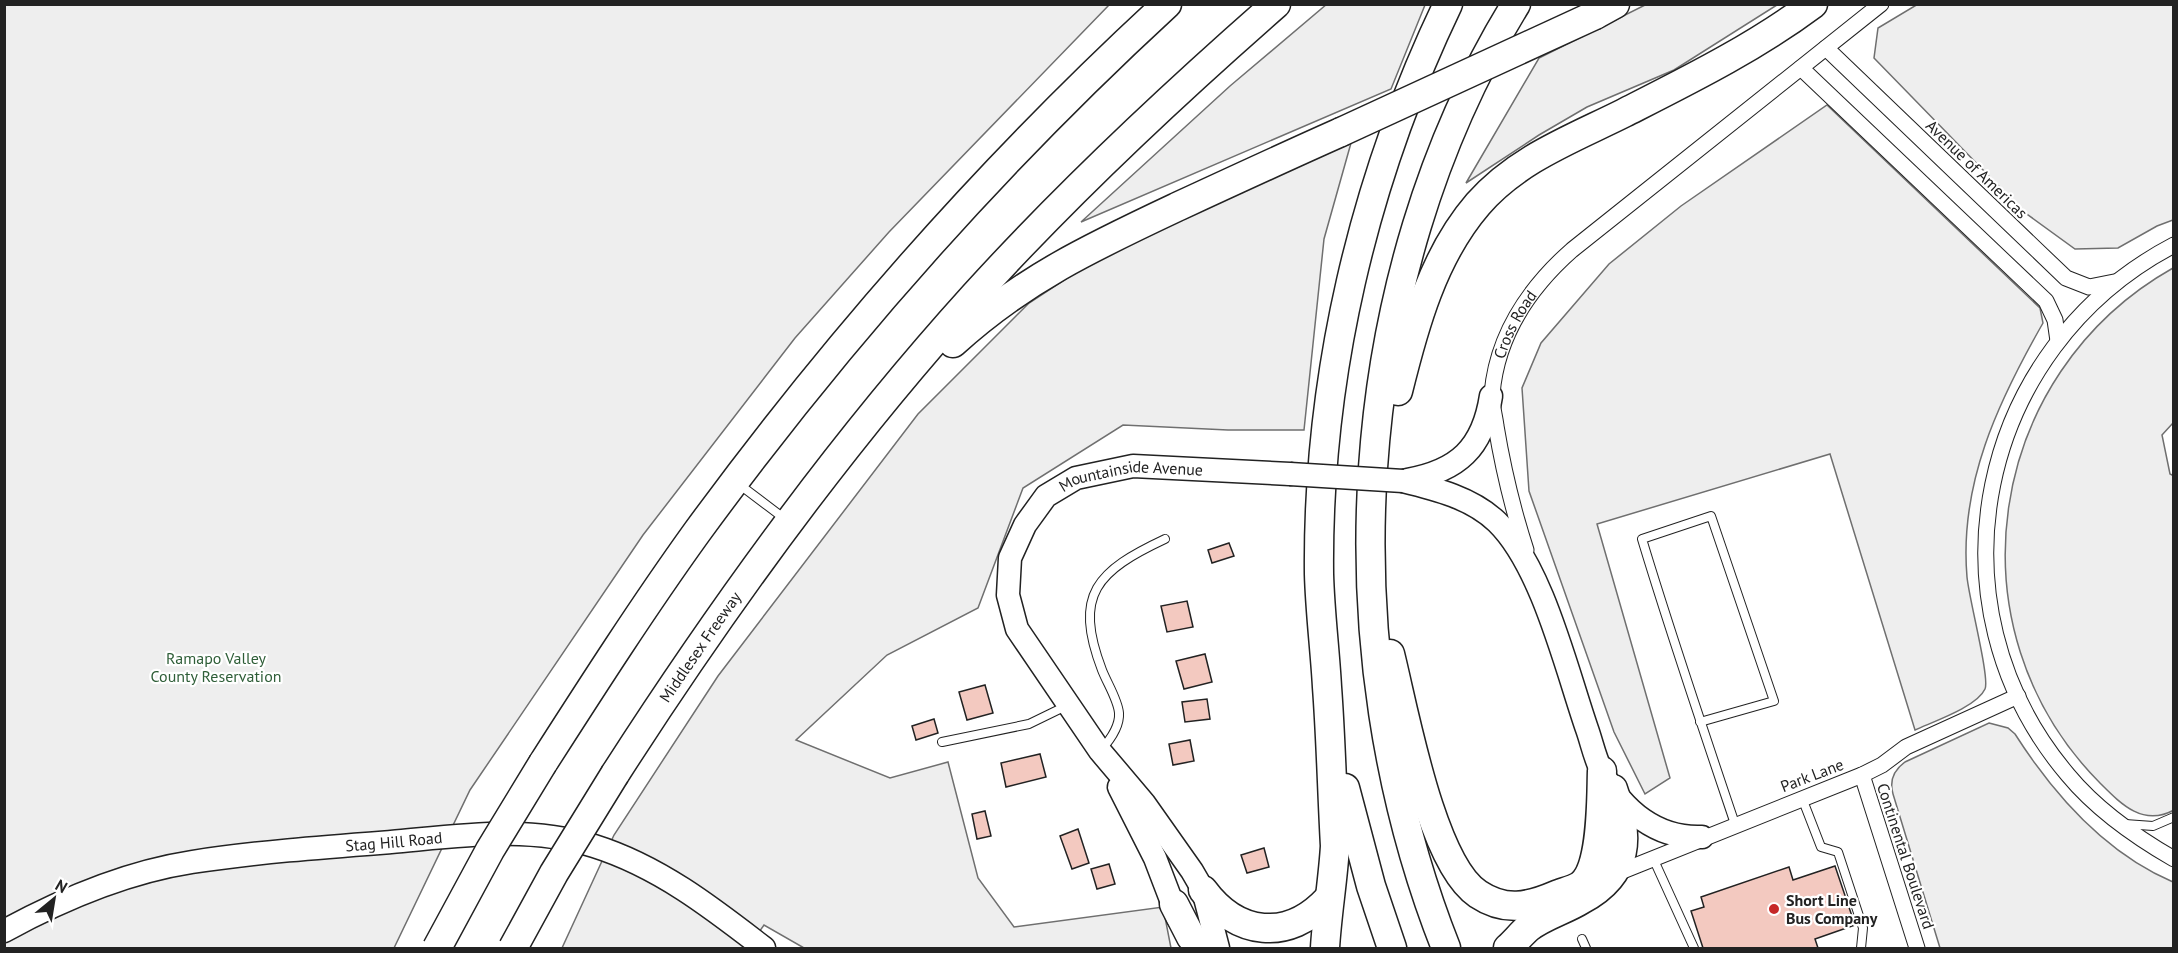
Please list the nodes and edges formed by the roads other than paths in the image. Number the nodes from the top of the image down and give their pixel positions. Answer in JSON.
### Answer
{"nodes":[{"id":1,"x":1167,"y":4,"type":"edge"},
{"id":2,"x":1276,"y":4,"type":"edge"},
{"id":3,"x":1448,"y":4,"type":"edge"},
{"id":4,"x":1516,"y":4,"type":"edge"},
{"id":5,"x":1533,"y":4,"type":"edge"},
{"id":6,"x":1813,"y":4,"type":"edge"},
{"id":7,"x":1881,"y":4,"type":"edge"},
{"id":8,"x":1605,"y":10,"type":"edge"},
{"id":9,"x":1826,"y":48,"type":"junction"},
{"id":10,"x":1801,"y":68,"type":"junction"},
{"id":11,"x":1438,"y":166,"type":"junction"},
{"id":12,"x":2174,"y":245,"type":"edge"},
{"id":13,"x":2117,"y":281,"type":"junction"},
{"id":14,"x":2058,"y":341,"type":"junction"},
{"id":15,"x":1491,"y":396,"type":"junction"},
{"id":16,"x":735,"y":481,"type":"junction"},
{"id":17,"x":1403,"y":481,"type":"junction"},
{"id":18,"x":1371,"y":519,"type":"junction"},
{"id":19,"x":789,"y":521,"type":"junction"},
{"id":20,"x":1165,"y":539,"type":"dead end"},
{"id":21,"x":1370,"y":574,"type":"junction"},
{"id":22,"x":1534,"y":576,"type":"junction"},
{"id":23,"x":1328,"y":688,"type":"junction"},
{"id":24,"x":2018,"y":696,"type":"junction"},
{"id":25,"x":1067,"y":705,"type":"junction"},
{"id":26,"x":1700,"y":722,"type":"junction"},
{"id":27,"x":942,"y":742,"type":"dead end"},
{"id":28,"x":1100,"y":751,"type":"junction"},
{"id":29,"x":1862,"y":775,"type":"junction"},
{"id":30,"x":1607,"y":780,"type":"junction"},
{"id":31,"x":1802,"y":798,"type":"junction"},
{"id":32,"x":2174,"y":817,"type":"edge"},
{"id":33,"x":2118,"y":823,"type":"junction"},
{"id":34,"x":1735,"y":824,"type":"junction"},
{"id":35,"x":1702,"y":837,"type":"junction"},
{"id":36,"x":1653,"y":858,"type":"junction"},
{"id":37,"x":2174,"y":859,"type":"edge"},
{"id":38,"x":1613,"y":874,"type":"junction"},
{"id":39,"x":1581,"y":885,"type":"junction"},
{"id":40,"x":1203,"y":890,"type":"junction"},
{"id":41,"x":1328,"y":899,"type":"junction"},
{"id":42,"x":1174,"y":904,"type":"junction"},
{"id":43,"x":4,"y":931,"type":"edge"},
{"id":44,"x":1582,"y":939,"type":"dead end"},
{"id":45,"x":437,"y":948,"type":"edge"},
{"id":46,"x":513,"y":948,"type":"edge"},
{"id":47,"x":764,"y":948,"type":"edge"},
{"id":48,"x":1186,"y":948,"type":"edge"},
{"id":49,"x":1202,"y":948,"type":"edge"},
{"id":50,"x":1218,"y":948,"type":"edge"},
{"id":51,"x":1325,"y":948,"type":"edge"},
{"id":52,"x":1392,"y":948,"type":"edge"},
{"id":53,"x":1446,"y":948,"type":"edge"},
{"id":54,"x":1508,"y":948,"type":"edge"},
{"id":55,"x":1586,"y":948,"type":"edge"},
{"id":56,"x":1694,"y":948,"type":"edge"},
{"id":57,"x":1861,"y":948,"type":"edge"},
{"id":58,"x":1917,"y":948,"type":"edge"}],
"edges":[{"from":1,"to":16,"type":"highway"},
{"from":2,"to":19,"type":"highway"},
{"from":3,"to":23,"type":"highway"},
{"from":4,"to":11,"type":"highway"},
{"from":5,"to":11,"type":"highway"},
{"from":6,"to":18,"type":"highway"},
{"from":7,"to":9,"type":"street","name":"Cross Road"},
{"from":8,"to":19,"type":"highway","bridge":true},
{"from":9,"to":10,"type":"street","name":"Cross Road"},
{"from":9,"to":13,"type":"street","name":"Avenue of Americas"},
{"from":10,"to":14,"type":"street"},
{"from":10,"to":15,"type":"street","name":"Cross Road"},
{"from":11,"to":18,"type":"highway"},
{"from":12,"to":13,"type":"street"},
{"from":13,"to":14,"type":"street"},
{"from":14,"to":24,"type":"street"},
{"from":15,"to":17,"type":"street","name":"Mountainside Avenue"},
{"from":15,"to":22,"type":"street","name":"Cross Road"},
{"from":16,"to":19,"type":"lane"},
{"from":16,"to":45,"type":"highway","bridge":true},
{"from":17,"to":22,"type":"street","name":"Mountainside Avenue"},
{"from":17,"to":25,"type":"street","name":"Mountainside Avenue","bridge":true},
{"from":18,"to":21,"type":"highway"},
{"from":19,"to":46,"type":"highway","name":"Middlesex Freeway","bridge":true},
{"from":20,"to":28,"type":"lane"},
{"from":21,"to":39,"type":"highway"},
{"from":21,"to":53,"type":"highway"},
{"from":22,"to":30,"type":"street","name":"Cross Road"},
{"from":23,"to":41,"type":"highway"},
{"from":23,"to":52,"type":"highway"},
{"from":24,"to":29,"type":"street","name":"Park Lane"},
{"from":24,"to":33,"type":"street"},
{"from":25,"to":27,"type":"lane"},
{"from":25,"to":28,"type":"street","name":"Mountainside Avenue"},
{"from":26,"to":26,"type":"lane"},
{"from":26,"to":34,"type":"lane"},
{"from":28,"to":40,"type":"street","name":"Mountainside Avenue"},
{"from":28,"to":42,"type":"street","name":"Mountainside Avenue"},
{"from":29,"to":31,"type":"street","name":"Park Lane"},
{"from":29,"to":58,"type":"street","name":"Continental Boulevard"},
{"from":30,"to":35,"type":"street"},
{"from":30,"to":38,"type":"highway"},
{"from":30,"to":39,"type":"highway"},
{"from":31,"to":34,"type":"street","name":"Park Lane"},
{"from":31,"to":57,"type":"lane"},
{"from":32,"to":33,"type":"lane"},
{"from":33,"to":37,"type":"street"},
{"from":34,"to":35,"type":"street","name":"Park Lane"},
{"from":35,"to":36,"type":"street","name":"Park Lane"},
{"from":36,"to":38,"type":"street","name":"Park Lane"},
{"from":36,"to":56,"type":"lane"},
{"from":38,"to":39,"type":"highway"},
{"from":38,"to":54,"type":"highway"},
{"from":40,"to":41,"type":"highway"},
{"from":40,"to":50,"type":"street","name":"Mountainside Avenue"},
{"from":41,"to":51,"type":"highway"},
{"from":42,"to":48,"type":"street","name":"Mountainside Avenue"},
{"from":42,"to":49,"type":"highway"},
{"from":43,"to":47,"type":"street","name":"Stag Hill Road"},
{"from":44,"to":55,"type":"lane"}]}
